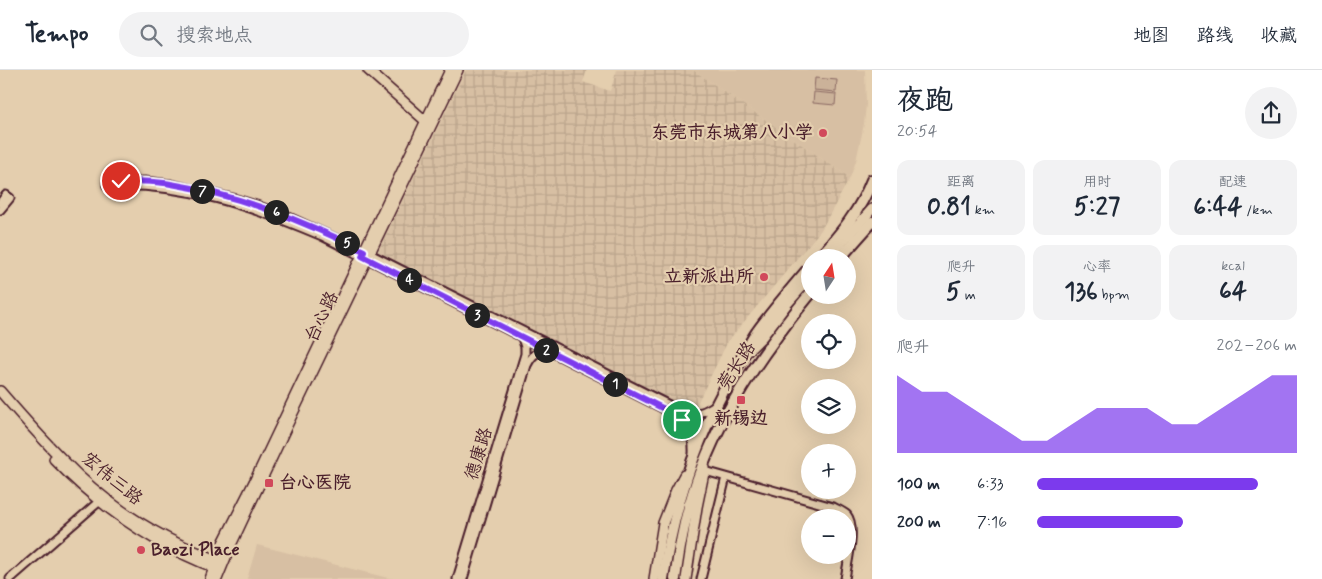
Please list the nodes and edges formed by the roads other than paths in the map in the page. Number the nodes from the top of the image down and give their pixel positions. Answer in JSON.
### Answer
{"nodes":[{"id":1,"x":368,"y":70,"type":"edge"},
{"id":2,"x":376,"y":70,"type":"edge"},
{"id":3,"x":450,"y":70,"type":"edge"},
{"id":4,"x":458,"y":70,"type":"edge"},
{"id":5,"x":429,"y":121,"type":"junction"},
{"id":6,"x":872,"y":180,"type":"edge"},
{"id":7,"x":0,"y":203,"type":"edge"},
{"id":8,"x":872,"y":209,"type":"edge"},
{"id":9,"x":0,"y":210,"type":"edge"},
{"id":10,"x":872,"y":222,"type":"edge"},
{"id":11,"x":827,"y":249,"type":"edge"},
{"id":12,"x":836,"y":249,"type":"edge"},
{"id":13,"x":848,"y":249,"type":"edge"},
{"id":14,"x":366,"y":255,"type":"junction"},
{"id":15,"x":801,"y":278,"type":"edge"},
{"id":16,"x":801,"y":288,"type":"edge"},
{"id":17,"x":802,"y":304,"type":"edge"},
{"id":18,"x":522,"y":338,"type":"junction"},
{"id":19,"x":548,"y":350,"type":"junction"},
{"id":20,"x":742,"y":357,"type":"junction"},
{"id":21,"x":0,"y":392,"type":"edge"},
{"id":22,"x":0,"y":400,"type":"edge"},
{"id":23,"x":716,"y":404,"type":"junction"},
{"id":24,"x":708,"y":453,"type":"junction"},
{"id":25,"x":692,"y":460,"type":"junction"},
{"id":26,"x":705,"y":471,"type":"junction"},
{"id":27,"x":726,"y":477,"type":"junction"},
{"id":28,"x":102,"y":499,"type":"junction"},
{"id":29,"x":219,"y":568,"type":"edge"},
{"id":30,"x":10,"y":579,"type":"edge"},
{"id":31,"x":210,"y":579,"type":"edge"},
{"id":32,"x":457,"y":579,"type":"edge"},
{"id":33,"x":463,"y":579,"type":"edge"},
{"id":34,"x":654,"y":579,"type":"edge"},
{"id":35,"x":663,"y":579,"type":"edge"},
{"id":36,"x":675,"y":579,"type":"edge"},
{"id":37,"x":686,"y":579,"type":"edge"},
{"id":38,"x":700,"y":579,"type":"edge"},
{"id":39,"x":845,"y":579,"type":"edge"}],
"edges":[{"from":1,"to":5,"type":"main road"},
{"from":2,"to":5,"type":"main road"},
{"from":3,"to":5,"type":"main road","name":"台心路"},
{"from":4,"to":5,"type":"main road","name":"台心路"},
{"from":5,"to":14,"type":"main road","name":"台心路"},
{"from":6,"to":11,"type":"highway"},
{"from":7,"to":9,"type":"street"},
{"from":8,"to":12,"type":"main road"},
{"from":10,"to":13,"type":"highway"},
{"from":14,"to":14,"type":"street"},
{"from":14,"to":18,"type":"street"},
{"from":14,"to":23,"type":"street"},
{"from":14,"to":29,"type":"main road","name":"台心路"},
{"from":15,"to":20,"type":"highway","name":"莞长路"},
{"from":16,"to":20,"type":"main road","name":"莞长路"},
{"from":17,"to":24,"type":"highway","name":"莞长路"},
{"from":18,"to":19,"type":"street"},
{"from":18,"to":32,"type":"street","name":"德康路"},
{"from":19,"to":25,"type":"street"},
{"from":19,"to":33,"type":"street","name":"德康路"},
{"from":20,"to":23,"type":"highway","name":"莞长路"},
{"from":21,"to":28,"type":"main road","name":"宏伟三路"},
{"from":22,"to":28,"type":"main road","name":"宏伟三路"},
{"from":23,"to":25,"type":"highway","name":"莞长路"},
{"from":24,"to":26,"type":"main road"},
{"from":24,"to":36,"type":"highway","name":"莞长路"},
{"from":25,"to":34,"type":"main road"},
{"from":25,"to":35,"type":"highway","name":"莞长路"},
{"from":26,"to":27,"type":"street"},
{"from":26,"to":37,"type":"main road"},
{"from":27,"to":38,"type":"street"},
{"from":27,"to":39,"type":"street"},
{"from":28,"to":29,"type":"main road","name":"宏伟三路"},
{"from":28,"to":30,"type":"street"},
{"from":29,"to":31,"type":"main road","name":"台心路"}]}
